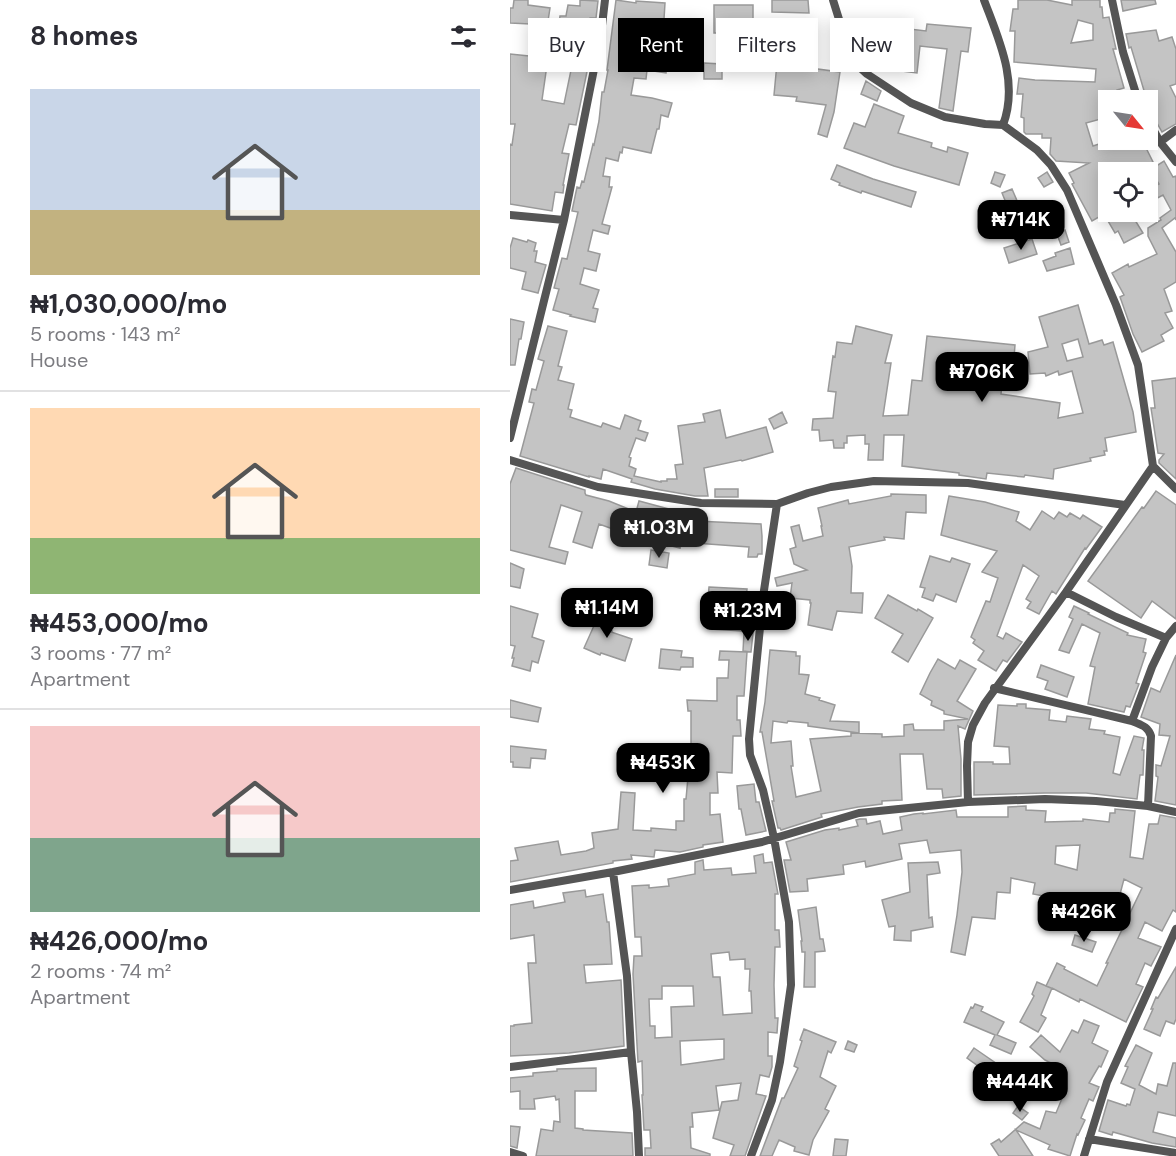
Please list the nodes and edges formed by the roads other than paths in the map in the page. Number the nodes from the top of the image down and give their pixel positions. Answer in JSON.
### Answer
{"nodes":[{"id":1,"x":605,"y":0,"type":"edge"},
{"id":2,"x":833,"y":0,"type":"edge"},
{"id":3,"x":984,"y":0,"type":"edge"},
{"id":4,"x":1112,"y":0,"type":"edge"},
{"id":5,"x":1135,"y":90,"type":"edge"},
{"id":6,"x":1003,"y":125,"type":"junction"},
{"id":7,"x":1176,"y":130,"type":"edge"},
{"id":8,"x":1158,"y":138,"type":"edge"},
{"id":9,"x":1160,"y":142,"type":"junction"},
{"id":10,"x":1176,"y":162,"type":"edge"},
{"id":11,"x":510,"y":214,"type":"edge"},
{"id":12,"x":564,"y":220,"type":"junction"},
{"id":13,"x":510,"y":438,"type":"edge"},
{"id":14,"x":510,"y":460,"type":"edge"},
{"id":15,"x":1153,"y":466,"type":"junction"},
{"id":16,"x":1176,"y":489,"type":"edge"},
{"id":17,"x":777,"y":504,"type":"junction"},
{"id":18,"x":1125,"y":506,"type":"junction"},
{"id":19,"x":1066,"y":592,"type":"junction"},
{"id":20,"x":1176,"y":626,"type":"edge"},
{"id":21,"x":1166,"y":638,"type":"junction"},
{"id":22,"x":994,"y":688,"type":"junction"},
{"id":23,"x":1132,"y":722,"type":"junction"},
{"id":24,"x":968,"y":802,"type":"junction"},
{"id":25,"x":1148,"y":806,"type":"junction"},
{"id":26,"x":1176,"y":812,"type":"edge"},
{"id":27,"x":774,"y":838,"type":"junction"},
{"id":28,"x":613,"y":872,"type":"junction"},
{"id":29,"x":510,"y":890,"type":"edge"},
{"id":30,"x":1176,"y":929,"type":"edge"},
{"id":31,"x":631,"y":1052,"type":"junction"},
{"id":32,"x":510,"y":1067,"type":"edge"},
{"id":33,"x":1089,"y":1139,"type":"junction"},
{"id":34,"x":510,"y":1152,"type":"edge"},
{"id":35,"x":1176,"y":1153,"type":"edge"},
{"id":36,"x":523,"y":1156,"type":"edge"},
{"id":37,"x":639,"y":1156,"type":"edge"},
{"id":38,"x":751,"y":1156,"type":"edge"},
{"id":39,"x":1083,"y":1156,"type":"edge"}],
"edges":[{"from":1,"to":12,"type":"street"},
{"from":2,"to":6,"type":"street"},
{"from":3,"to":6,"type":"street"},
{"from":4,"to":5,"type":"street"},
{"from":6,"to":15,"type":"street"},
{"from":7,"to":9,"type":"street"},
{"from":8,"to":9,"type":"street"},
{"from":9,"to":10,"type":"street"},
{"from":11,"to":12,"type":"street"},
{"from":12,"to":13,"type":"street"},
{"from":14,"to":17,"type":"street"},
{"from":15,"to":16,"type":"street"},
{"from":15,"to":18,"type":"street"},
{"from":17,"to":18,"type":"street"},
{"from":17,"to":27,"type":"street"},
{"from":18,"to":19,"type":"street"},
{"from":19,"to":21,"type":"street"},
{"from":19,"to":22,"type":"street"},
{"from":20,"to":21,"type":"street"},
{"from":21,"to":23,"type":"street"},
{"from":22,"to":23,"type":"street"},
{"from":22,"to":24,"type":"street"},
{"from":23,"to":25,"type":"street"},
{"from":24,"to":25,"type":"street"},
{"from":24,"to":27,"type":"street"},
{"from":25,"to":26,"type":"street"},
{"from":27,"to":28,"type":"street"},
{"from":27,"to":38,"type":"street"},
{"from":28,"to":29,"type":"street"},
{"from":28,"to":31,"type":"street"},
{"from":30,"to":33,"type":"street"},
{"from":31,"to":32,"type":"street"},
{"from":31,"to":37,"type":"street"},
{"from":33,"to":35,"type":"street"},
{"from":33,"to":39,"type":"street"},
{"from":34,"to":36,"type":"street"}]}
